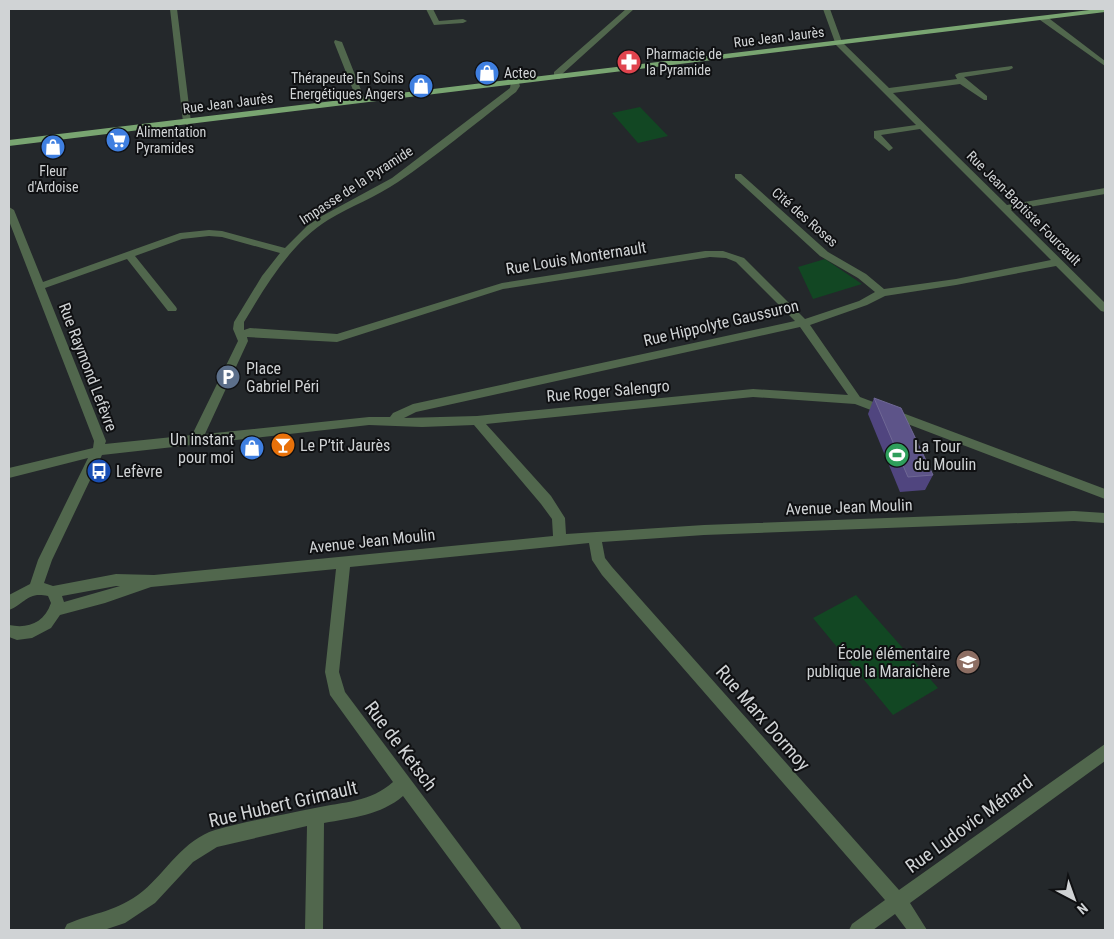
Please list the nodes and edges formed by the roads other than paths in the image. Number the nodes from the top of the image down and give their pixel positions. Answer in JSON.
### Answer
{"nodes":[{"id":1,"x":173,"y":9,"type":"edge"},
{"id":2,"x":430,"y":9,"type":"edge"},
{"id":3,"x":630,"y":9,"type":"edge"},
{"id":4,"x":826,"y":9,"type":"edge"},
{"id":5,"x":1105,"y":10,"type":"edge"},
{"id":6,"x":1043,"y":18,"type":"junction"},
{"id":7,"x":463,"y":21,"type":"dead end"},
{"id":8,"x":338,"y":42,"type":"dead end"},
{"id":9,"x":839,"y":43,"type":"junction"},
{"id":10,"x":1105,"y":64,"type":"edge"},
{"id":11,"x":1009,"y":68,"type":"dead end"},
{"id":12,"x":557,"y":77,"type":"junction"},
{"id":13,"x":962,"y":81,"type":"junction"},
{"id":14,"x":515,"y":82,"type":"junction"},
{"id":15,"x":887,"y":91,"type":"junction"},
{"id":16,"x":984,"y":98,"type":"dead end"},
{"id":17,"x":361,"y":100,"type":"junction"},
{"id":18,"x":187,"y":122,"type":"junction"},
{"id":19,"x":923,"y":126,"type":"junction"},
{"id":20,"x":9,"y":143,"type":"edge"},
{"id":21,"x":889,"y":148,"type":"dead end"},
{"id":22,"x":738,"y":176,"type":"dead end"},
{"id":23,"x":1105,"y":191,"type":"edge"},
{"id":24,"x":1006,"y":208,"type":"junction"},
{"id":25,"x":9,"y":210,"type":"edge"},
{"id":26,"x":286,"y":252,"type":"junction"},
{"id":27,"x":129,"y":254,"type":"junction"},
{"id":28,"x":1058,"y":262,"type":"junction"},
{"id":29,"x":39,"y":287,"type":"junction"},
{"id":30,"x":882,"y":293,"type":"junction"},
{"id":31,"x":172,"y":309,"type":"dead end"},
{"id":32,"x":1105,"y":310,"type":"edge"},
{"id":33,"x":803,"y":323,"type":"junction"},
{"id":34,"x":242,"y":334,"type":"junction"},
{"id":35,"x":855,"y":400,"type":"junction"},
{"id":36,"x":477,"y":420,"type":"junction"},
{"id":37,"x":394,"y":422,"type":"junction"},
{"id":38,"x":196,"y":439,"type":"junction"},
{"id":39,"x":98,"y":451,"type":"junction"},
{"id":40,"x":9,"y":473,"type":"edge"},
{"id":41,"x":1105,"y":494,"type":"edge"},
{"id":42,"x":1105,"y":518,"type":"edge"},
{"id":43,"x":594,"y":537,"type":"junction"},
{"id":44,"x":560,"y":539,"type":"junction"},
{"id":45,"x":344,"y":560,"type":"junction"},
{"id":46,"x":154,"y":581,"type":"junction"},
{"id":47,"x":35,"y":588,"type":"junction"},
{"id":48,"x":53,"y":592,"type":"junction"},
{"id":49,"x":9,"y":604,"type":"edge"},
{"id":50,"x":56,"y":610,"type":"junction"},
{"id":51,"x":10,"y":635,"type":"edge"},
{"id":52,"x":1105,"y":752,"type":"edge"},
{"id":53,"x":405,"y":783,"type":"junction"},
{"id":54,"x":316,"y":816,"type":"junction"},
{"id":55,"x":897,"y":902,"type":"junction"},
{"id":56,"x":73,"y":930,"type":"edge"},
{"id":57,"x":314,"y":930,"type":"edge"},
{"id":58,"x":513,"y":930,"type":"edge"},
{"id":59,"x":858,"y":930,"type":"edge"},
{"id":60,"x":918,"y":930,"type":"edge"}],
"edges":[{"from":1,"to":18,"type":"street"},
{"from":2,"to":7,"type":"street"},
{"from":3,"to":12,"type":"street"},
{"from":4,"to":9,"type":"street"},
{"from":5,"to":6,"type":"main road","name":"Rue Jean Jaurès"},
{"from":6,"to":9,"type":"main road","name":"Rue Jean Jaurès"},
{"from":6,"to":10,"type":"street"},
{"from":8,"to":17,"type":"street"},
{"from":9,"to":12,"type":"main road","name":"Rue Jean Jaurès"},
{"from":9,"to":15,"type":"street","name":"Rue Jean-Baptiste Fourcault"},
{"from":11,"to":13,"type":"street"},
{"from":12,"to":14,"type":"main road","name":"Rue Jean Jaurès"},
{"from":13,"to":15,"type":"street"},
{"from":13,"to":16,"type":"street"},
{"from":14,"to":17,"type":"main road","name":"Rue Jean Jaurès"},
{"from":14,"to":26,"type":"street","name":"Impasse de la Pyramide"},
{"from":15,"to":19,"type":"street","name":"Rue Jean-Baptiste Fourcault"},
{"from":17,"to":18,"type":"main road","name":"Rue Jean Jaurès"},
{"from":18,"to":20,"type":"main road","name":"Rue Jean Jaurès"},
{"from":19,"to":21,"type":"street"},
{"from":19,"to":24,"type":"street","name":"Rue Jean-Baptiste Fourcault"},
{"from":22,"to":30,"type":"street","name":"Cité des Roses"},
{"from":23,"to":24,"type":"street"},
{"from":24,"to":28,"type":"street","name":"Rue Jean-Baptiste Fourcault"},
{"from":25,"to":29,"type":"street","name":"Rue Raymond Lefèvre"},
{"from":26,"to":27,"type":"street"},
{"from":26,"to":34,"type":"street","name":"Impasse de la Pyramide"},
{"from":27,"to":29,"type":"street"},
{"from":27,"to":31,"type":"street"},
{"from":28,"to":30,"type":"street","name":"Rue Hippolyte Gaussuron"},
{"from":28,"to":32,"type":"street","name":"Rue Jean-Baptiste Fourcault"},
{"from":29,"to":39,"type":"street","name":"Rue Raymond Lefèvre"},
{"from":30,"to":33,"type":"street","name":"Rue Hippolyte Gaussuron"},
{"from":33,"to":34,"type":"street","name":"Rue Louis Monternault"},
{"from":33,"to":35,"type":"street","name":"Rue Louis Monternault"},
{"from":33,"to":37,"type":"street","name":"Rue Hippolyte Gaussuron"},
{"from":34,"to":38,"type":"street"},
{"from":35,"to":36,"type":"street","name":"Rue Roger Salengro"},
{"from":35,"to":41,"type":"street","name":"Rue Roger Salengro"},
{"from":36,"to":37,"type":"street","name":"Rue Roger Salengro"},
{"from":36,"to":44,"type":"street"},
{"from":37,"to":38,"type":"street","name":"Rue Roger Salengro"},
{"from":38,"to":39,"type":"street","name":"Rue Roger Salengro"},
{"from":39,"to":40,"type":"street","name":"Rue Roger Salengro"},
{"from":39,"to":47,"type":"street","name":"Rue Raymond Lefèvre"},
{"from":42,"to":43,"type":"street","name":"Avenue Jean Moulin"},
{"from":43,"to":44,"type":"street","name":"Avenue Jean Moulin"},
{"from":43,"to":55,"type":"street","name":"Rue Marx Dormoy"},
{"from":44,"to":45,"type":"street","name":"Avenue Jean Moulin"},
{"from":45,"to":46,"type":"street","name":"Avenue Jean Moulin"},
{"from":45,"to":53,"type":"street","name":"Rue de Ketsch"},
{"from":46,"to":48,"type":"street","name":"Avenue Jean Moulin"},
{"from":46,"to":50,"type":"street","name":"Avenue Jean Moulin"},
{"from":47,"to":48,"type":"street"},
{"from":47,"to":49,"type":"street"},
{"from":48,"to":50,"type":"street"},
{"from":50,"to":51,"type":"street"},
{"from":52,"to":55,"type":"street","name":"Rue Ludovic Ménard"},
{"from":53,"to":54,"type":"street","name":"Rue Hubert Grimault"},
{"from":53,"to":58,"type":"street","name":"Rue de Ketsch"},
{"from":54,"to":56,"type":"street","name":"Rue Hubert Grimault"},
{"from":54,"to":57,"type":"street"},
{"from":55,"to":59,"type":"street","name":"Rue Ludovic Ménard"},
{"from":55,"to":60,"type":"street","name":"Rue Marx Dormoy"}]}
